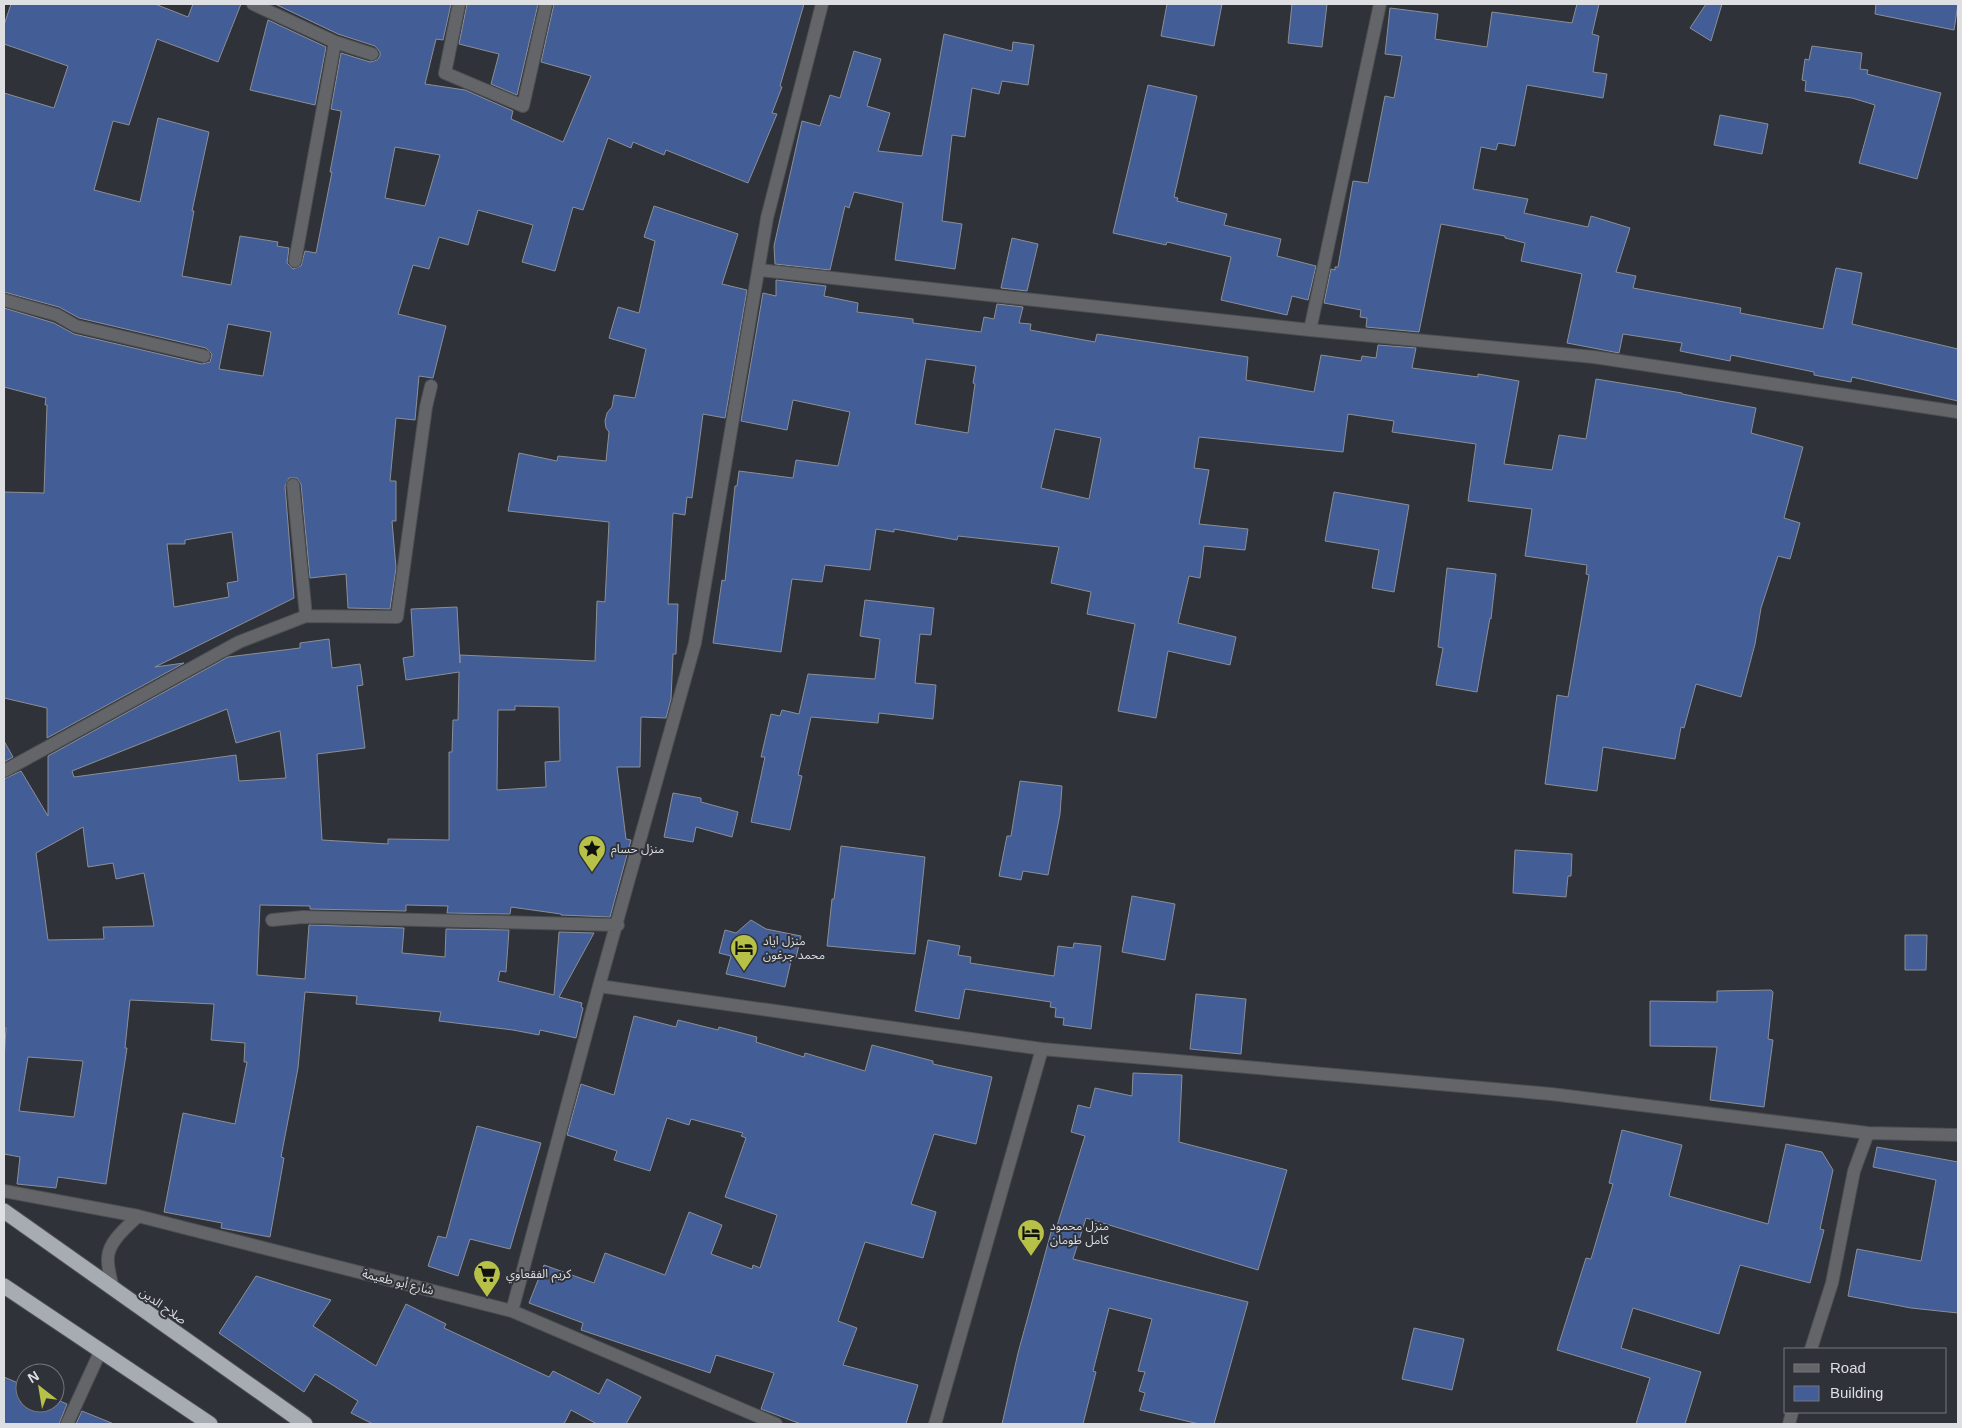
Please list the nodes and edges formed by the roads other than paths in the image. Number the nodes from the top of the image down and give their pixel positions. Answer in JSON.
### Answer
{"nodes":[{"id":1,"x":253,"y":4,"type":"edge"},
{"id":2,"x":459,"y":4,"type":"edge"},
{"id":3,"x":546,"y":4,"type":"edge"},
{"id":4,"x":822,"y":4,"type":"edge"},
{"id":5,"x":1380,"y":4,"type":"edge"},
{"id":6,"x":335,"y":42,"type":"junction"},
{"id":7,"x":372,"y":54,"type":"dead end"},
{"id":8,"x":295,"y":261,"type":"dead end"},
{"id":9,"x":759,"y":270,"type":"junction"},
{"id":10,"x":4,"y":300,"type":"edge"},
{"id":11,"x":1310,"y":330,"type":"junction"},
{"id":12,"x":204,"y":356,"type":"dead end"},
{"id":13,"x":431,"y":386,"type":"dead end"},
{"id":14,"x":1958,"y":412,"type":"edge"},
{"id":15,"x":293,"y":485,"type":"dead end"},
{"id":16,"x":306,"y":616,"type":"junction"},
{"id":17,"x":4,"y":771,"type":"edge"},
{"id":18,"x":272,"y":920,"type":"dead end"},
{"id":19,"x":618,"y":926,"type":"junction"},
{"id":20,"x":599,"y":986,"type":"junction"},
{"id":21,"x":1042,"y":1049,"type":"junction"},
{"id":22,"x":1868,"y":1133,"type":"junction"},
{"id":23,"x":1958,"y":1135,"type":"edge"},
{"id":24,"x":4,"y":1191,"type":"edge"},
{"id":25,"x":4,"y":1211,"type":"edge"},
{"id":26,"x":138,"y":1216,"type":"junction"},
{"id":27,"x":4,"y":1286,"type":"edge"},
{"id":28,"x":113,"y":1289,"type":"junction"},
{"id":29,"x":512,"y":1311,"type":"junction"},
{"id":30,"x":1811,"y":1348,"type":"edge"},
{"id":31,"x":101,"y":1350,"type":"junction"},
{"id":32,"x":67,"y":1424,"type":"edge"},
{"id":33,"x":210,"y":1424,"type":"edge"},
{"id":34,"x":305,"y":1424,"type":"edge"},
{"id":35,"x":776,"y":1424,"type":"edge"},
{"id":36,"x":935,"y":1424,"type":"edge"}],
"edges":[{"from":1,"to":6,"type":"street"},
{"from":2,"to":3,"type":"street"},
{"from":4,"to":9,"type":"street"},
{"from":5,"to":11,"type":"street"},
{"from":6,"to":7,"type":"street"},
{"from":6,"to":8,"type":"street"},
{"from":9,"to":11,"type":"street"},
{"from":9,"to":19,"type":"street"},
{"from":10,"to":12,"type":"street"},
{"from":11,"to":14,"type":"street"},
{"from":13,"to":16,"type":"street"},
{"from":15,"to":16,"type":"street"},
{"from":16,"to":17,"type":"street"},
{"from":18,"to":19,"type":"street"},
{"from":19,"to":20,"type":"street"},
{"from":20,"to":21,"type":"street"},
{"from":20,"to":29,"type":"street"},
{"from":21,"to":22,"type":"street"},
{"from":21,"to":36,"type":"street"},
{"from":22,"to":23,"type":"street"},
{"from":22,"to":30,"type":"street"},
{"from":24,"to":26,"type":"street","name":"شارع أبو طعيمة"},
{"from":25,"to":28,"type":"highway","name":"صلاح الدين"},
{"from":26,"to":28,"type":"street"},
{"from":26,"to":29,"type":"street","name":"شارع أبو طعيمة"},
{"from":27,"to":31,"type":"highway"},
{"from":28,"to":34,"type":"highway","name":"صلاح الدين"},
{"from":29,"to":35,"type":"street","name":"شارع أبو طعيمة"},
{"from":31,"to":32,"type":"street"},
{"from":31,"to":33,"type":"highway"}]}
